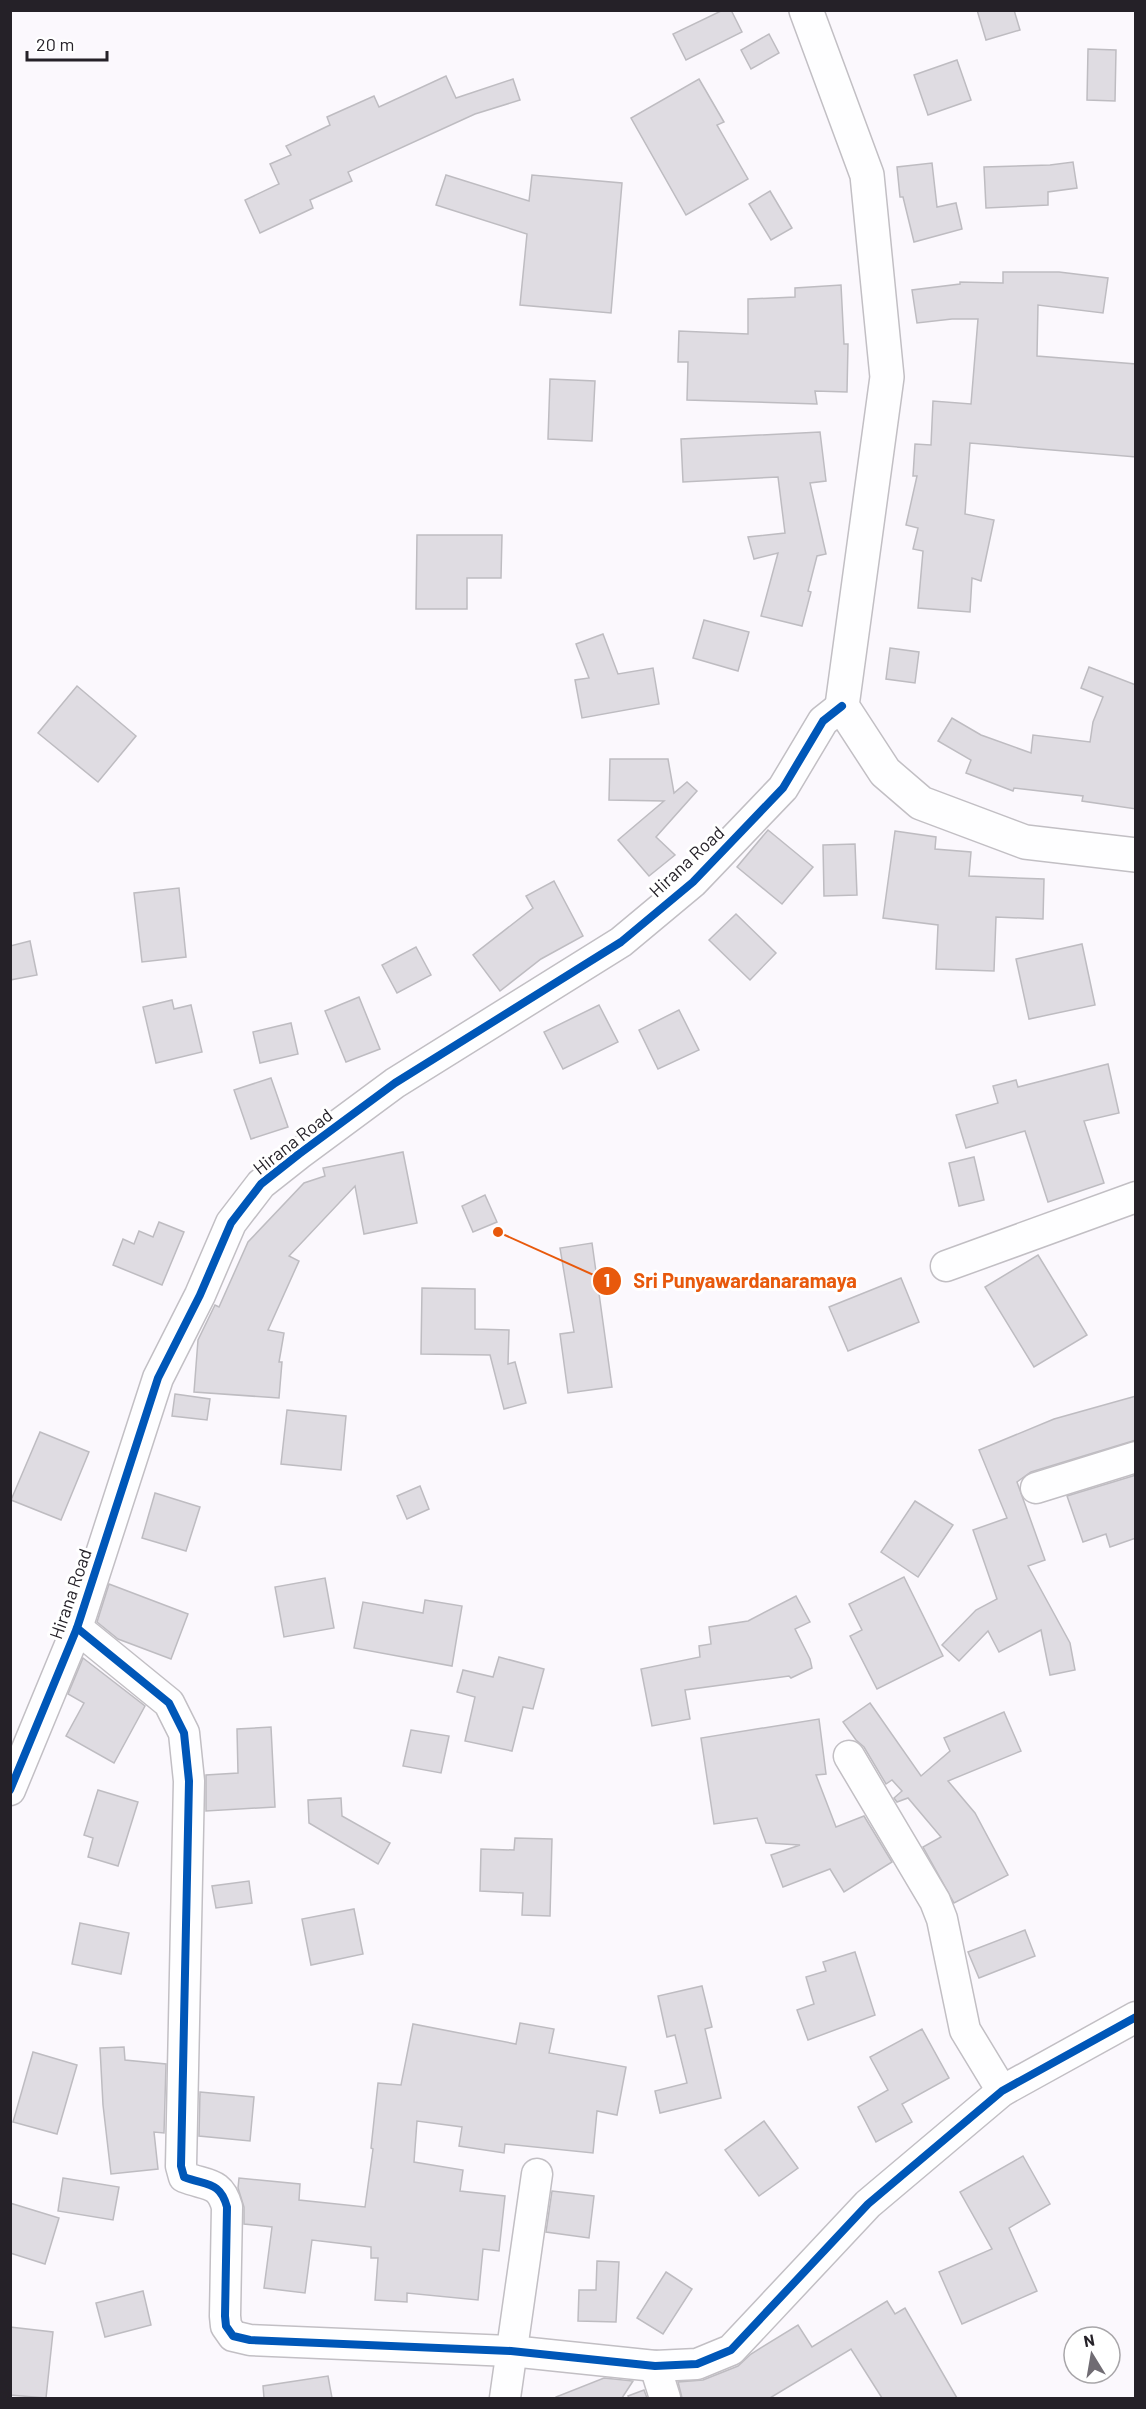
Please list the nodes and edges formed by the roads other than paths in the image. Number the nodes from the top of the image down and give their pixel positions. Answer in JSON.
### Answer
{"nodes":[{"id":1,"x":806,"y":10,"type":"edge"},
{"id":2,"x":842,"y":706,"type":"junction"},
{"id":3,"x":1136,"y":855,"type":"edge"},
{"id":4,"x":1136,"y":1197,"type":"edge"},
{"id":5,"x":946,"y":1266,"type":"dead end"},
{"id":6,"x":1136,"y":1457,"type":"edge"},
{"id":7,"x":1036,"y":1488,"type":"dead end"},
{"id":8,"x":77,"y":1628,"type":"junction"},
{"id":9,"x":849,"y":1756,"type":"dead end"},
{"id":10,"x":10,"y":1790,"type":"edge"},
{"id":11,"x":1136,"y":2017,"type":"edge"},
{"id":12,"x":1002,"y":2091,"type":"junction"},
{"id":13,"x":537,"y":2174,"type":"dead end"},
{"id":14,"x":511,"y":2351,"type":"junction"},
{"id":15,"x":655,"y":2366,"type":"junction"},
{"id":16,"x":505,"y":2398,"type":"edge"},
{"id":17,"x":665,"y":2398,"type":"edge"}],
"edges":[{"from":1,"to":2,"type":"main road"},
{"from":2,"to":3,"type":"main road"},
{"from":2,"to":8,"type":"street","name":"Hirana Road"},
{"from":4,"to":5,"type":"street"},
{"from":6,"to":7,"type":"street"},
{"from":8,"to":10,"type":"street","name":"Hirana Road"},
{"from":8,"to":14,"type":"street"},
{"from":9,"to":12,"type":"street"},
{"from":11,"to":12,"type":"street"},
{"from":12,"to":15,"type":"street"},
{"from":13,"to":14,"type":"street"},
{"from":14,"to":15,"type":"street"},
{"from":14,"to":16,"type":"street"},
{"from":15,"to":17,"type":"street"}]}
